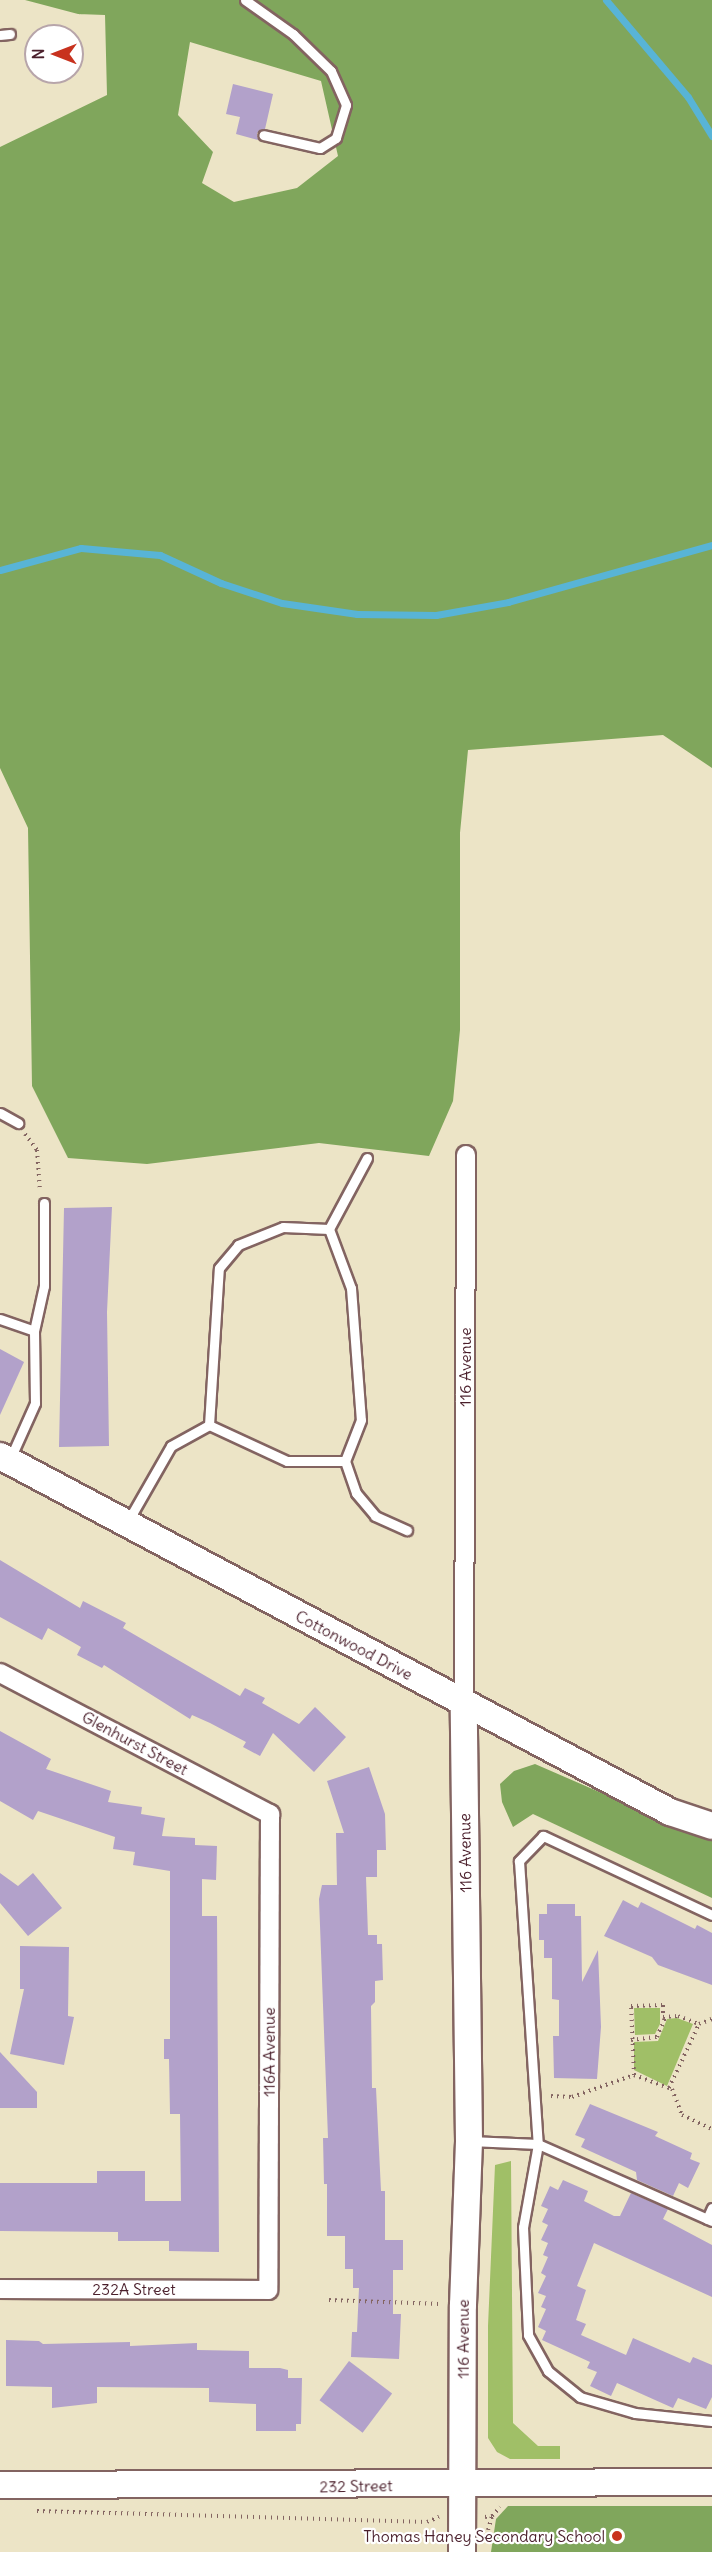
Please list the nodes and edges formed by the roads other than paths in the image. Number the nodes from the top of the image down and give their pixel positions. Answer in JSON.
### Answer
{"nodes":[{"id":1,"x":245,"y":0,"type":"edge"},
{"id":2,"x":263,"y":135,"type":"dead end"},
{"id":3,"x":0,"y":1113,"type":"edge"},
{"id":4,"x":18,"y":1123,"type":"road end"},
{"id":5,"x":466,"y":1155,"type":"dead end"},
{"id":6,"x":367,"y":1158,"type":"dead end"},
{"id":7,"x":44,"y":1203,"type":"road end"},
{"id":8,"x":329,"y":1229,"type":"junction"},
{"id":9,"x":0,"y":1319,"type":"edge"},
{"id":10,"x":34,"y":1331,"type":"junction"},
{"id":11,"x":209,"y":1425,"type":"junction"},
{"id":12,"x":5,"y":1459,"type":"edge"},
{"id":13,"x":345,"y":1461,"type":"junction"},
{"id":14,"x":127,"y":1523,"type":"junction"},
{"id":15,"x":407,"y":1530,"type":"dead end"},
{"id":16,"x":0,"y":1673,"type":"edge"},
{"id":17,"x":464,"y":1705,"type":"junction"},
{"id":18,"x":270,"y":1814,"type":"joint"},
{"id":19,"x":712,"y":1826,"type":"edge"},
{"id":20,"x":712,"y":1915,"type":"edge"},
{"id":21,"x":468,"y":2141,"type":"junction"},
{"id":22,"x":538,"y":2144,"type":"junction"},
{"id":23,"x":712,"y":2208,"type":"edge"},
{"id":24,"x":709,"y":2220,"type":"edge"},
{"id":25,"x":0,"y":2289,"type":"edge"},
{"id":26,"x":268,"y":2290,"type":"joint"},
{"id":27,"x":712,"y":2421,"type":"edge"},
{"id":28,"x":712,"y":2482,"type":"edge"},
{"id":29,"x":0,"y":2485,"type":"edge"},
{"id":30,"x":462,"y":2485,"type":"junction"},
{"id":31,"x":462,"y":2552,"type":"edge"}],
"edges":[{"from":1,"to":2,"type":"lane"},
{"from":3,"to":4,"type":"lane"},
{"from":5,"to":17,"type":"street","name":"116 Avenue"},
{"from":6,"to":8,"type":"lane"},
{"from":7,"to":10,"type":"lane"},
{"from":8,"to":11,"type":"lane"},
{"from":8,"to":13,"type":"lane"},
{"from":9,"to":10,"type":"lane"},
{"from":10,"to":12,"type":"lane"},
{"from":11,"to":13,"type":"lane"},
{"from":11,"to":14,"type":"lane"},
{"from":12,"to":14,"type":"street","name":"Cottonwood Drive"},
{"from":13,"to":15,"type":"lane"},
{"from":14,"to":17,"type":"street","name":"Cottonwood Drive"},
{"from":16,"to":18,"type":"street","name":"Glenhurst Street"},
{"from":17,"to":19,"type":"street","name":"Cottonwood Drive"},
{"from":17,"to":21,"type":"street","name":"116 Avenue"},
{"from":18,"to":26,"type":"street","name":"116A Avenue"},
{"from":20,"to":22,"type":"lane"},
{"from":21,"to":22,"type":"lane"},
{"from":21,"to":30,"type":"street","name":"116 Avenue"},
{"from":22,"to":24,"type":"lane"},
{"from":22,"to":27,"type":"lane"},
{"from":23,"to":24,"type":"lane"},
{"from":25,"to":26,"type":"street","name":"232A Street"},
{"from":28,"to":30,"type":"street","name":"232 Street"},
{"from":29,"to":30,"type":"street","name":"232 Street"},
{"from":30,"to":31,"type":"street","name":"116 Avenue"}]}
